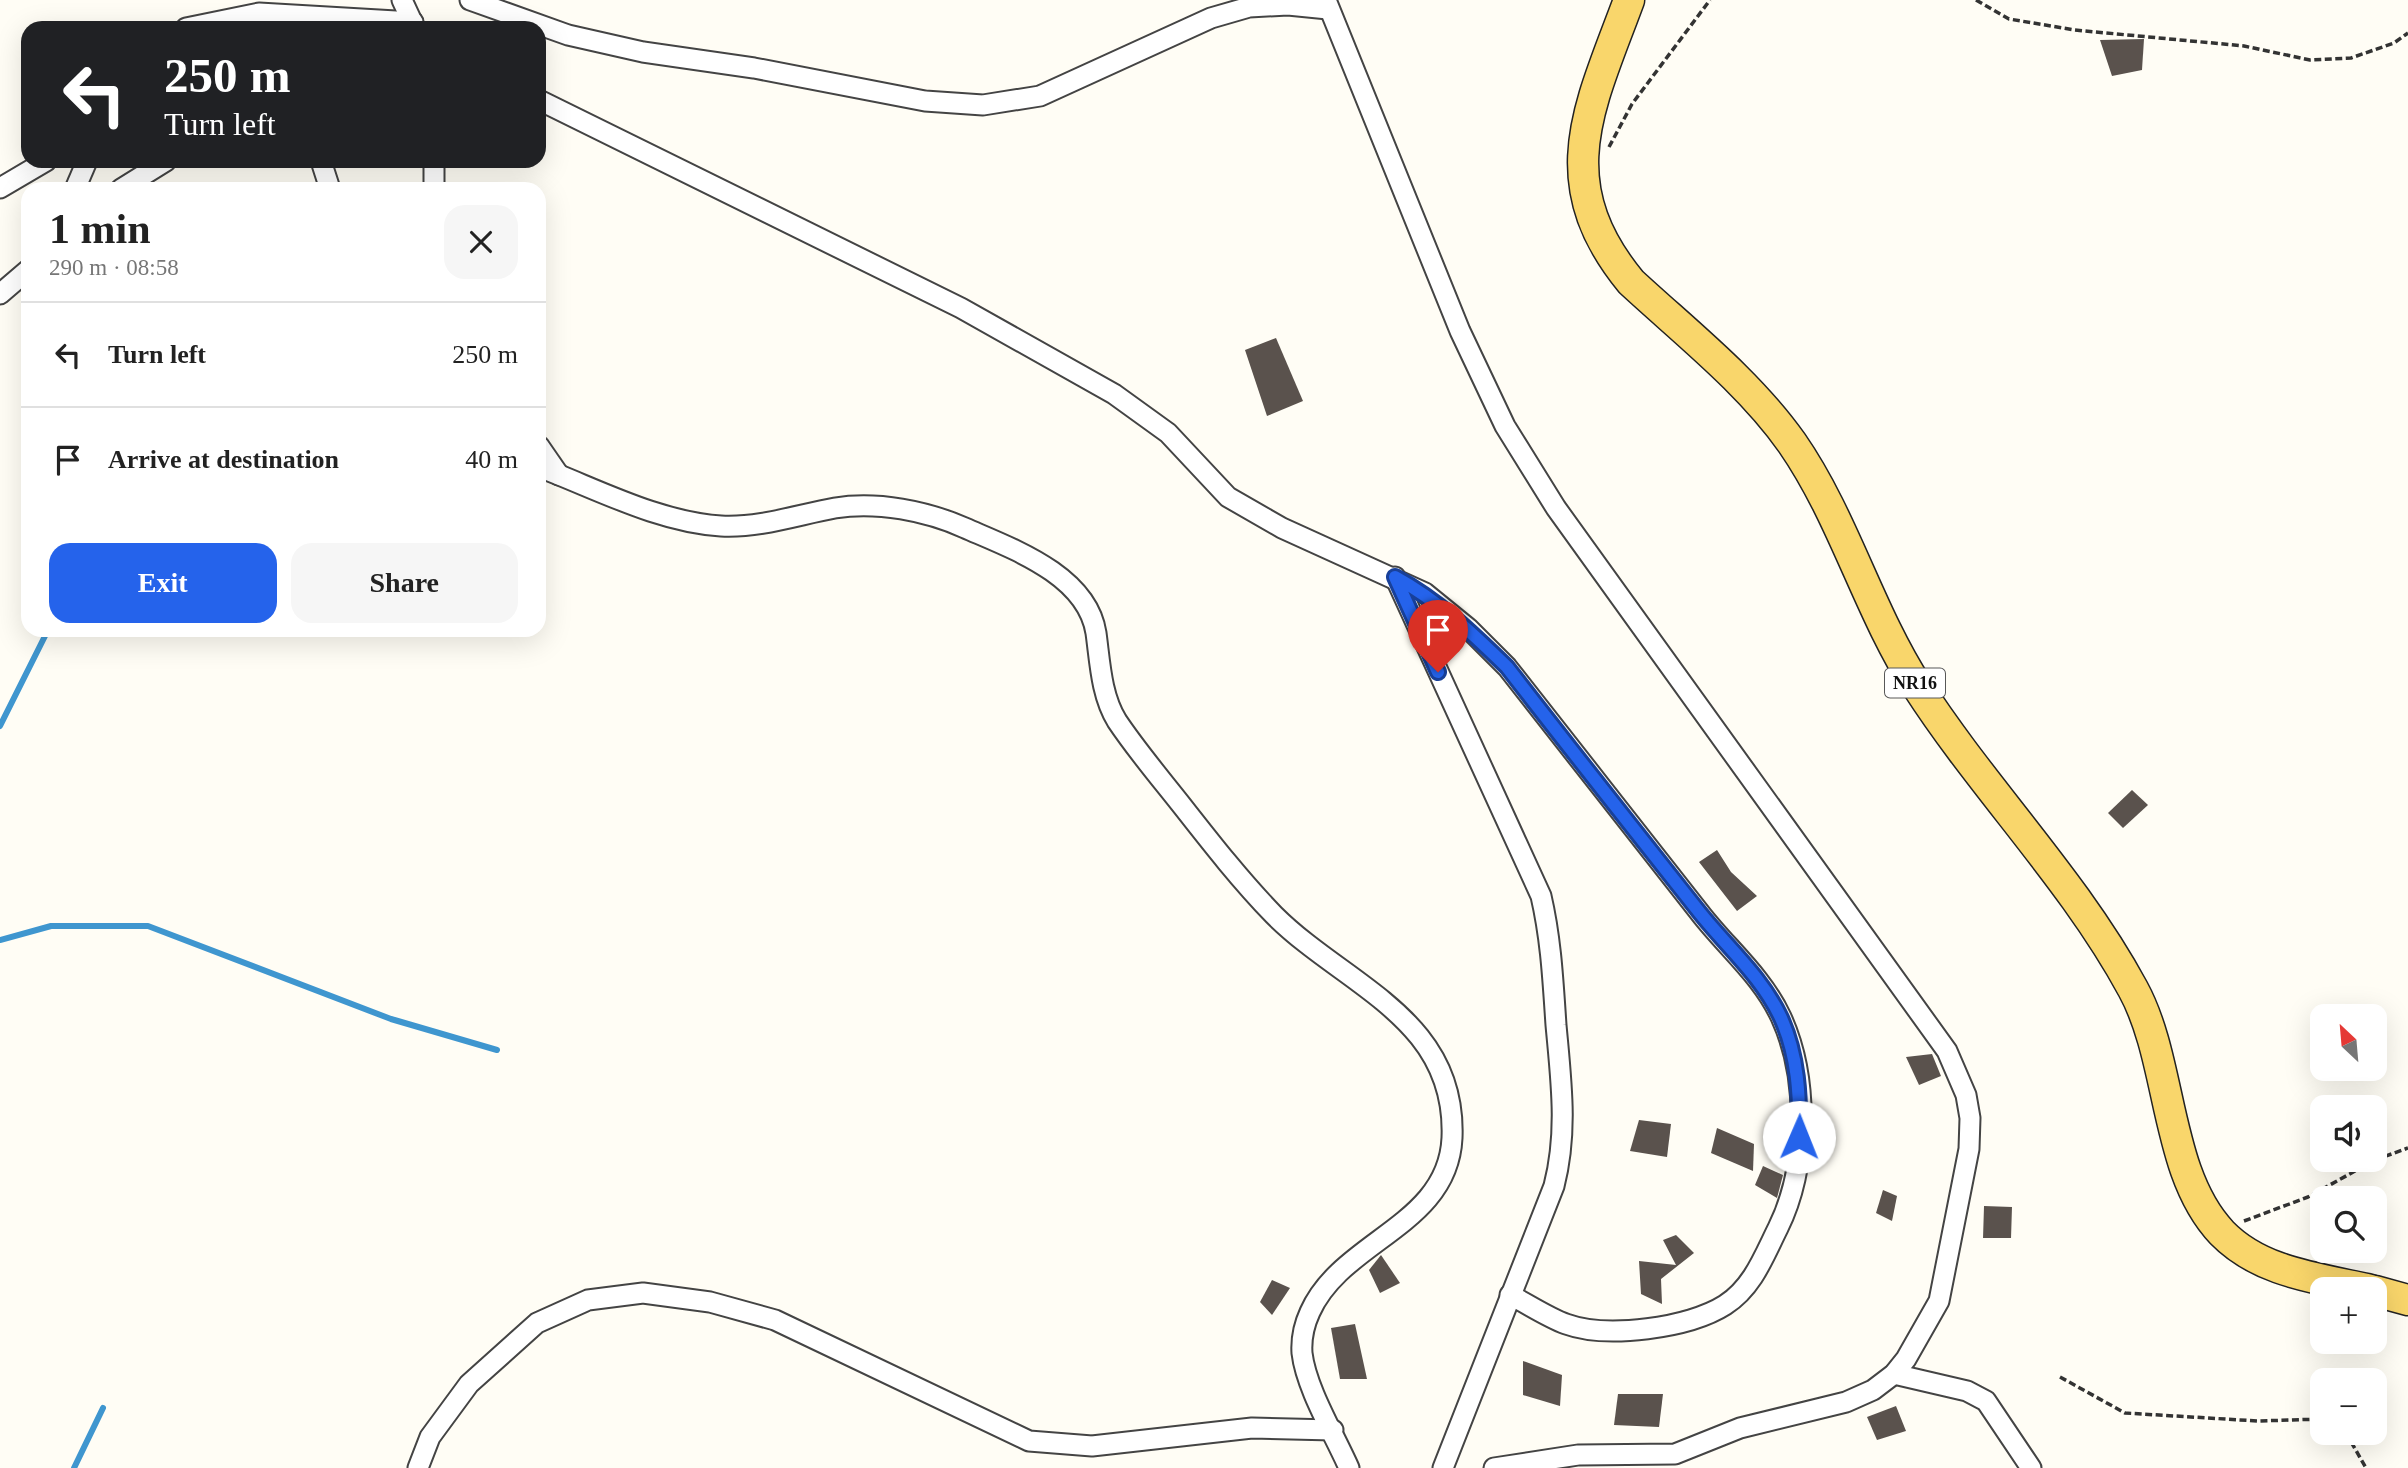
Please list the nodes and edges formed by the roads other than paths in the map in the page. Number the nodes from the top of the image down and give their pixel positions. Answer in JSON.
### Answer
{"nodes":[{"id":1,"x":402,"y":0,"type":"edge"},
{"id":2,"x":470,"y":0,"type":"edge"},
{"id":3,"x":1629,"y":0,"type":"edge"},
{"id":4,"x":1327,"y":4,"type":"edge"},
{"id":5,"x":220,"y":21,"type":"edge"},
{"id":6,"x":362,"y":21,"type":"edge"},
{"id":7,"x":412,"y":21,"type":"edge"},
{"id":8,"x":529,"y":21,"type":"edge"},
{"id":9,"x":546,"y":27,"type":"edge"},
{"id":10,"x":546,"y":103,"type":"edge"},
{"id":11,"x":34,"y":168,"type":"edge"},
{"id":12,"x":155,"y":168,"type":"edge"},
{"id":13,"x":132,"y":182,"type":"edge"},
{"id":14,"x":0,"y":188,"type":"edge"},
{"id":15,"x":21,"y":276,"type":"edge"},
{"id":16,"x":0,"y":294,"type":"edge"},
{"id":17,"x":546,"y":456,"type":"edge"},
{"id":18,"x":546,"y":470,"type":"edge"},
{"id":19,"x":559,"y":475,"type":"junction"},
{"id":20,"x":1395,"y":577,"type":"junction"},
{"id":21,"x":2314,"y":1277,"type":"edge"},
{"id":22,"x":2387,"y":1294,"type":"edge"},
{"id":23,"x":1510,"y":1295,"type":"junction"},
{"id":24,"x":2408,"y":1300,"type":"edge"},
{"id":25,"x":1894,"y":1374,"type":"junction"},
{"id":26,"x":1333,"y":1430,"type":"junction"},
{"id":27,"x":418,"y":1468,"type":"edge"},
{"id":28,"x":1349,"y":1468,"type":"edge"},
{"id":29,"x":1443,"y":1468,"type":"edge"},
{"id":30,"x":1494,"y":1468,"type":"edge"},
{"id":31,"x":2031,"y":1468,"type":"edge"}],
"edges":[{"from":1,"to":7,"type":"street"},
{"from":2,"to":8,"type":"street"},
{"from":3,"to":21,"type":"main road","number":"NR16"},
{"from":4,"to":9,"type":"street"},
{"from":4,"to":25,"type":"street"},
{"from":5,"to":6,"type":"street"},
{"from":10,"to":20,"type":"street"},
{"from":11,"to":14,"type":"street"},
{"from":12,"to":13,"type":"street"},
{"from":15,"to":16,"type":"street"},
{"from":17,"to":19,"type":"street"},
{"from":18,"to":19,"type":"street"},
{"from":19,"to":26,"type":"street"},
{"from":20,"to":23,"type":"street"},
{"from":20,"to":23,"type":"street"},
{"from":22,"to":24,"type":"main road","number":"NR16"},
{"from":23,"to":29,"type":"street"},
{"from":25,"to":30,"type":"street"},
{"from":25,"to":31,"type":"street"},
{"from":26,"to":27,"type":"street"},
{"from":26,"to":28,"type":"street"}]}
